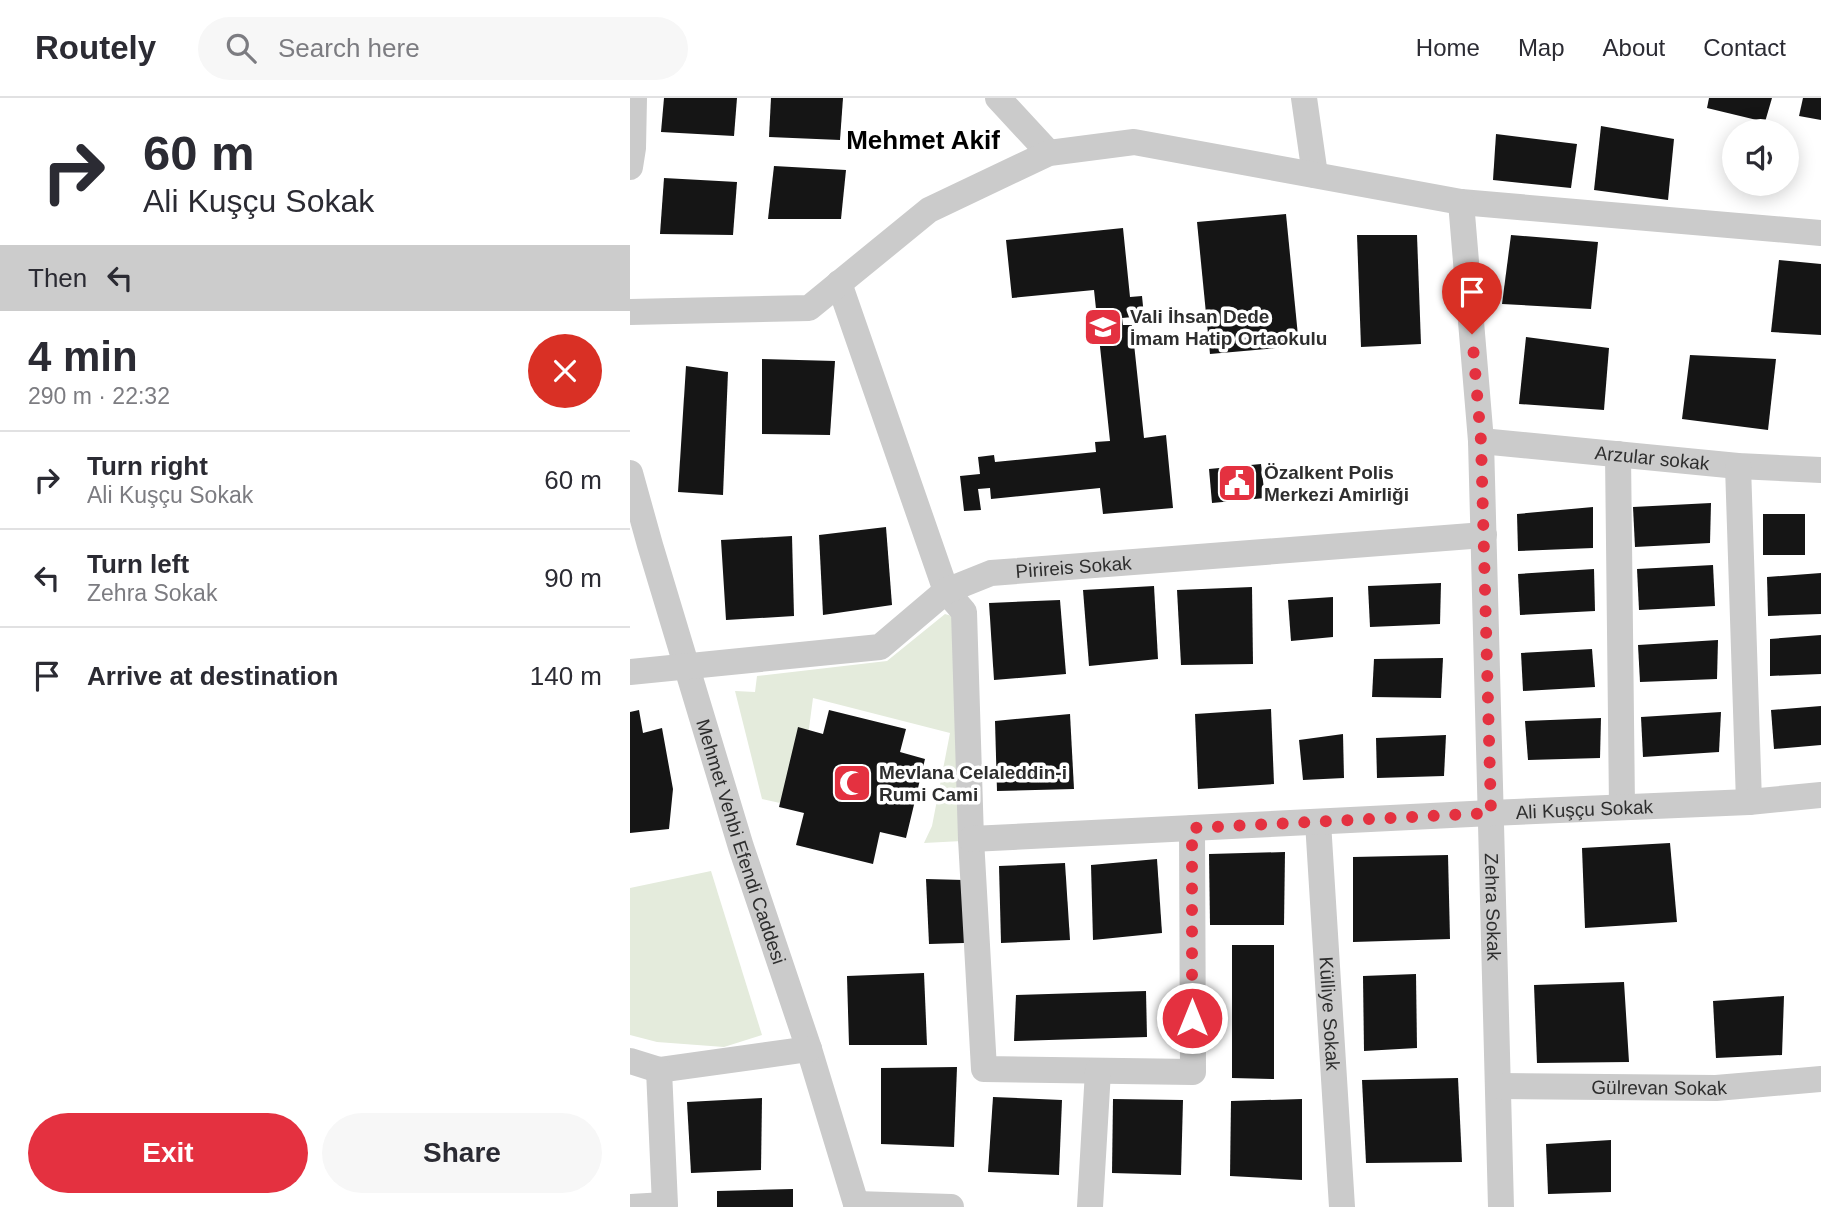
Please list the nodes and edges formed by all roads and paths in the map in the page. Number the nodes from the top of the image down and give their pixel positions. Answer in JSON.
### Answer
{"nodes":[{"id":1,"x":634,"y":98,"type":"edge"},
{"id":2,"x":998,"y":98,"type":"edge"},
{"id":3,"x":1304,"y":98,"type":"edge"},
{"id":4,"x":1049,"y":153,"type":"junction"},
{"id":5,"x":630,"y":167,"type":"edge"},
{"id":6,"x":1315,"y":175,"type":"junction"},
{"id":7,"x":1462,"y":215,"type":"junction"},
{"id":8,"x":1821,"y":233,"type":"edge"},
{"id":9,"x":839,"y":283,"type":"junction"},
{"id":10,"x":630,"y":312,"type":"edge"},
{"id":11,"x":1481,"y":441,"type":"junction"},
{"id":12,"x":1618,"y":454,"type":"junction"},
{"id":13,"x":1738,"y":467,"type":"junction"},
{"id":14,"x":1821,"y":470,"type":"edge"},
{"id":15,"x":630,"y":473,"type":"edge"},
{"id":16,"x":1483,"y":536,"type":"junction"},
{"id":17,"x":640,"y":545,"type":"edge"},
{"id":18,"x":946,"y":591,"type":"junction"},
{"id":19,"x":687,"y":666,"type":"junction"},
{"id":20,"x":630,"y":672,"type":"edge"},
{"id":21,"x":1821,"y":795,"type":"edge"},
{"id":22,"x":1749,"y":802,"type":"junction"},
{"id":23,"x":1622,"y":807,"type":"junction"},
{"id":24,"x":1491,"y":813,"type":"junction"},
{"id":25,"x":1318,"y":822,"type":"junction"},
{"id":26,"x":1192,"y":828,"type":"junction"},
{"id":27,"x":971,"y":839,"type":"junction"},
{"id":28,"x":808,"y":1049,"type":"junction"},
{"id":29,"x":630,"y":1061,"type":"edge"},
{"id":30,"x":659,"y":1070,"type":"junction"},
{"id":31,"x":1098,"y":1071,"type":"junction"},
{"id":32,"x":1821,"y":1079,"type":"edge"},
{"id":33,"x":1498,"y":1086,"type":"junction"},
{"id":34,"x":857,"y":1206,"type":"edge"},
{"id":35,"x":630,"y":1207,"type":"edge"},
{"id":36,"x":951,"y":1207,"type":"edge"},
{"id":37,"x":1090,"y":1207,"type":"edge"},
{"id":38,"x":1342,"y":1207,"type":"edge"},
{"id":39,"x":1500,"y":1207,"type":"edge"}],
"edges":[{"from":1,"to":5,"type":"street"},
{"from":2,"to":4,"type":"street"},
{"from":3,"to":6,"type":"street"},
{"from":4,"to":6,"type":"street"},
{"from":4,"to":9,"type":"street"},
{"from":6,"to":7,"type":"street"},
{"from":7,"to":8,"type":"street"},
{"from":7,"to":11,"type":"street","name":"Zehra Sokak"},
{"from":9,"to":10,"type":"street"},
{"from":9,"to":18,"type":"street"},
{"from":11,"to":12,"type":"street","name":"Arzular sokak"},
{"from":11,"to":16,"type":"street","name":"Zehra Sokak"},
{"from":12,"to":13,"type":"street","name":"Arzular sokak"},
{"from":12,"to":23,"type":"street"},
{"from":13,"to":14,"type":"street","name":"Arzular sokak"},
{"from":13,"to":22,"type":"street"},
{"from":15,"to":17,"type":"street","name":"Mehmet Vehbi Efendi Caddesi"},
{"from":16,"to":18,"type":"street","name":"Pirireis Sokak"},
{"from":16,"to":24,"type":"street","name":"Zehra Sokak"},
{"from":17,"to":19,"type":"street","name":"Mehmet Vehbi Efendi Caddesi"},
{"from":18,"to":19,"type":"street","name":"Pirireis Sokak"},
{"from":18,"to":27,"type":"street"},
{"from":19,"to":20,"type":"street","name":"Pirireis Sokak"},
{"from":19,"to":28,"type":"street","name":"Mehmet Vehbi Efendi Caddesi"},
{"from":21,"to":22,"type":"street","name":"Ali Kuşçu Sokak"},
{"from":22,"to":23,"type":"street","name":"Ali Kuşçu Sokak"},
{"from":23,"to":24,"type":"street","name":"Ali Kuşçu Sokak"},
{"from":24,"to":25,"type":"street","name":"Ali Kuşçu Sokak"},
{"from":24,"to":33,"type":"street","name":"Zehra Sokak"},
{"from":25,"to":26,"type":"street","name":"Ali Kuşçu Sokak"},
{"from":25,"to":38,"type":"street","name":"Külliye Sokak"},
{"from":26,"to":27,"type":"street","name":"Ali Kuşçu Sokak"},
{"from":26,"to":31,"type":"street"},
{"from":27,"to":31,"type":"street"},
{"from":28,"to":30,"type":"street"},
{"from":28,"to":34,"type":"street","name":"Mehmet Vehbi Efendi Caddesi"},
{"from":29,"to":30,"type":"street"},
{"from":30,"to":35,"type":"street"},
{"from":31,"to":37,"type":"street"},
{"from":32,"to":33,"type":"street","name":"Gülrevan Sokak"},
{"from":33,"to":39,"type":"street","name":"Zehra Sokak"},
{"from":34,"to":36,"type":"street"}]}
